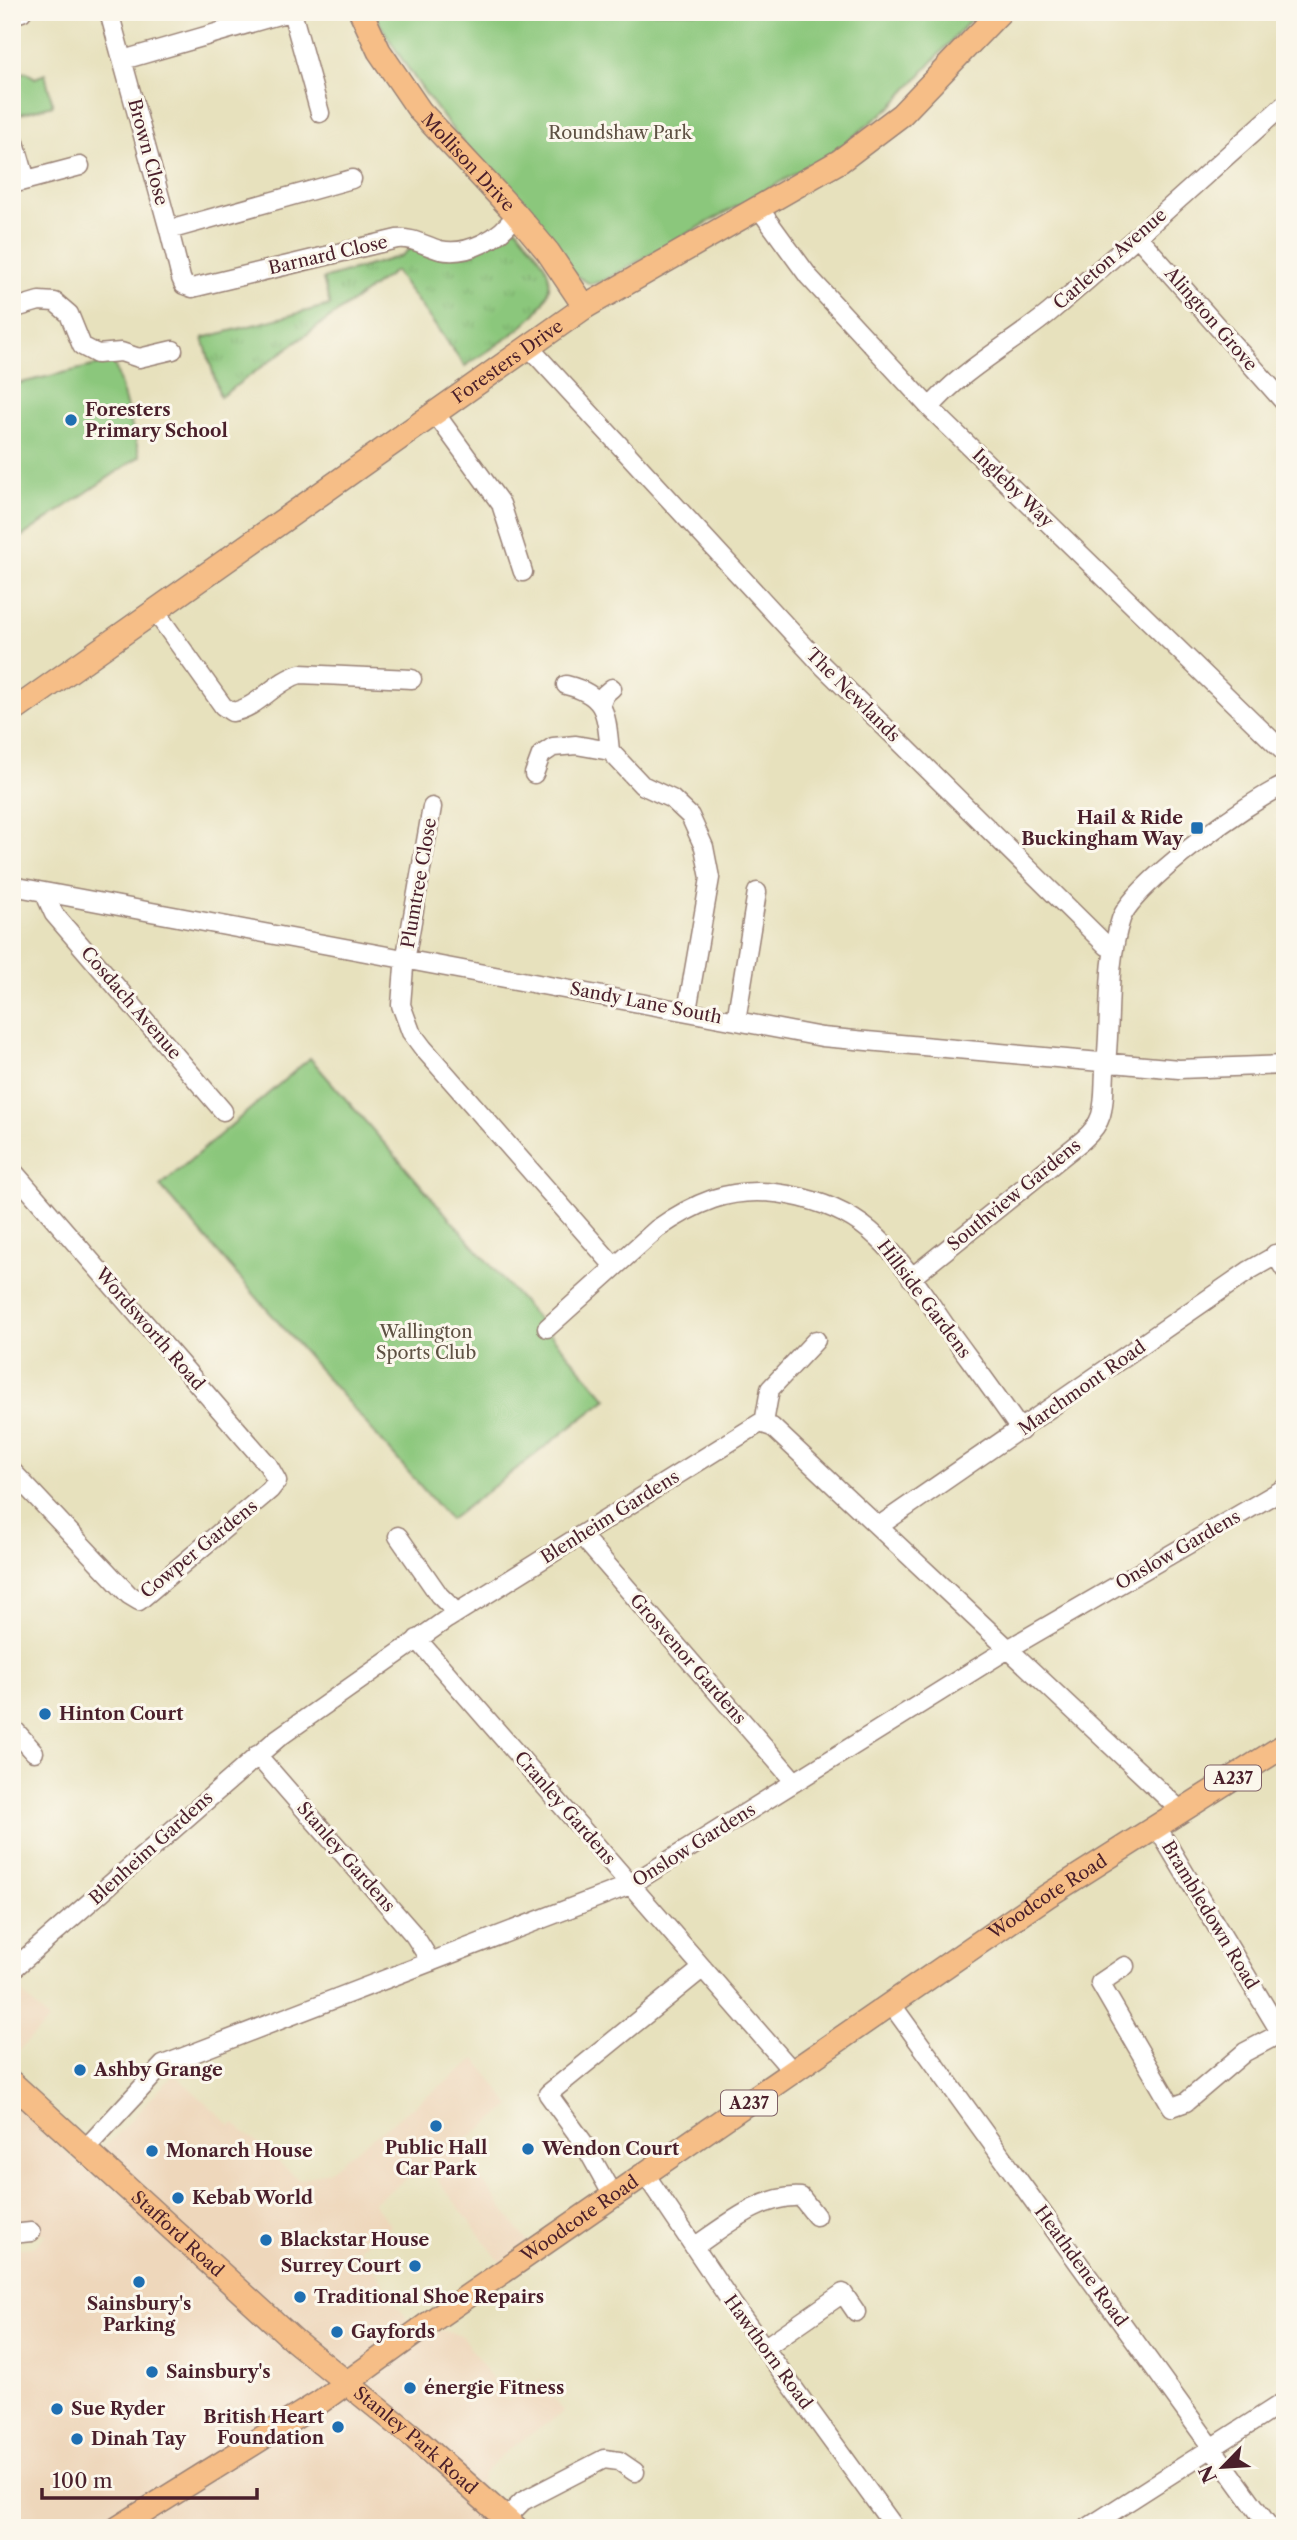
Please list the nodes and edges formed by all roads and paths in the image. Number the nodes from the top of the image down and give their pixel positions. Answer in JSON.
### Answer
{"nodes":[{"id":1,"x":22,"y":12,"type":"edge"},
{"id":2,"x":109,"y":12,"type":"edge"},
{"id":3,"x":290,"y":12,"type":"edge"},
{"id":4,"x":360,"y":12,"type":"edge"},
{"id":5,"x":1000,"y":12,"type":"edge"},
{"id":6,"x":12,"y":15,"type":"edge"},
{"id":7,"x":123,"y":60,"type":"junction"},
{"id":8,"x":1285,"y":104,"type":"edge"},
{"id":9,"x":320,"y":113,"type":"dead end"},
{"id":10,"x":12,"y":132,"type":"edge"},
{"id":11,"x":80,"y":166,"type":"dead end"},
{"id":12,"x":352,"y":179,"type":"dead end"},
{"id":13,"x":19,"y":182,"type":"edge"},
{"id":14,"x":758,"y":207,"type":"junction"},
{"id":15,"x":516,"y":214,"type":"junction"},
{"id":16,"x":169,"y":230,"type":"junction"},
{"id":17,"x":1138,"y":236,"type":"junction"},
{"id":18,"x":584,"y":307,"type":"junction"},
{"id":19,"x":12,"y":309,"type":"edge"},
{"id":20,"x":528,"y":346,"type":"junction"},
{"id":21,"x":173,"y":350,"type":"dead end"},
{"id":22,"x":1285,"y":403,"type":"edge"},
{"id":23,"x":930,"y":408,"type":"junction"},
{"id":24,"x":435,"y":413,"type":"junction"},
{"id":25,"x":523,"y":572,"type":"dead end"},
{"id":26,"x":155,"y":611,"type":"junction"},
{"id":27,"x":412,"y":679,"type":"dead end"},
{"id":28,"x":566,"y":685,"type":"dead end"},
{"id":29,"x":612,"y":688,"type":"dead end"},
{"id":30,"x":601,"y":704,"type":"junction"},
{"id":31,"x":12,"y":712,"type":"edge"},
{"id":32,"x":610,"y":751,"type":"junction"},
{"id":33,"x":1285,"y":753,"type":"edge"},
{"id":34,"x":534,"y":774,"type":"dead end"},
{"id":35,"x":1285,"y":785,"type":"edge"},
{"id":36,"x":432,"y":807,"type":"dead end"},
{"id":37,"x":12,"y":886,"type":"edge"},
{"id":38,"x":44,"y":892,"type":"junction"},
{"id":39,"x":757,"y":892,"type":"dead end"},
{"id":40,"x":1114,"y":949,"type":"junction"},
{"id":41,"x":406,"y":958,"type":"junction"},
{"id":42,"x":687,"y":1011,"type":"junction"},
{"id":43,"x":736,"y":1021,"type":"junction"},
{"id":44,"x":1107,"y":1062,"type":"junction"},
{"id":45,"x":1285,"y":1065,"type":"edge"},
{"id":46,"x":223,"y":1111,"type":"dead end"},
{"id":47,"x":16,"y":1181,"type":"edge"},
{"id":48,"x":1280,"y":1252,"type":"edge"},
{"id":49,"x":614,"y":1266,"type":"junction"},
{"id":50,"x":1285,"y":1270,"type":"edge"},
{"id":51,"x":911,"y":1278,"type":"junction"},
{"id":52,"x":547,"y":1328,"type":"dead end"},
{"id":53,"x":816,"y":1340,"type":"dead end"},
{"id":54,"x":764,"y":1423,"type":"junction"},
{"id":55,"x":1021,"y":1431,"type":"junction"},
{"id":56,"x":12,"y":1471,"type":"edge"},
{"id":57,"x":1285,"y":1488,"type":"edge"},
{"id":58,"x":271,"y":1490,"type":"joint"},
{"id":59,"x":878,"y":1526,"type":"junction"},
{"id":60,"x":581,"y":1535,"type":"junction"},
{"id":61,"x":398,"y":1536,"type":"dead end"},
{"id":62,"x":457,"y":1613,"type":"junction"},
{"id":63,"x":417,"y":1639,"type":"junction"},
{"id":64,"x":1008,"y":1649,"type":"junction"},
{"id":65,"x":12,"y":1727,"type":"edge"},
{"id":66,"x":1285,"y":1745,"type":"edge"},
{"id":67,"x":34,"y":1752,"type":"dead end"},
{"id":68,"x":257,"y":1755,"type":"junction"},
{"id":69,"x":795,"y":1782,"type":"junction"},
{"id":70,"x":1181,"y":1811,"type":"junction"},
{"id":71,"x":1157,"y":1827,"type":"junction"},
{"id":72,"x":630,"y":1885,"type":"junction"},
{"id":73,"x":431,"y":1962,"type":"junction"},
{"id":74,"x":1125,"y":1966,"type":"dead end"},
{"id":75,"x":703,"y":1968,"type":"junction"},
{"id":76,"x":12,"y":1970,"type":"edge"},
{"id":77,"x":892,"y":2005,"type":"junction"},
{"id":78,"x":1283,"y":2036,"type":"edge"},
{"id":79,"x":794,"y":2073,"type":"junction"},
{"id":80,"x":12,"y":2083,"type":"edge"},
{"id":81,"x":85,"y":2149,"type":"junction"},
{"id":82,"x":645,"y":2174,"type":"junction"},
{"id":83,"x":613,"y":2196,"type":"junction"},
{"id":84,"x":816,"y":2216,"type":"dead end"},
{"id":85,"x":31,"y":2232,"type":"dead end"},
{"id":86,"x":12,"y":2234,"type":"edge"},
{"id":87,"x":694,"y":2247,"type":"junction"},
{"id":88,"x":856,"y":2312,"type":"dead end"},
{"id":89,"x":764,"y":2347,"type":"junction"},
{"id":90,"x":345,"y":2384,"type":"junction"},
{"id":91,"x":1285,"y":2401,"type":"edge"},
{"id":92,"x":1213,"y":2447,"type":"junction"},
{"id":93,"x":635,"y":2472,"type":"dead end"},
{"id":94,"x":511,"y":2523,"type":"edge"},
{"id":95,"x":118,"y":2528,"type":"edge"},
{"id":96,"x":895,"y":2528,"type":"edge"},
{"id":97,"x":1087,"y":2528,"type":"edge"},
{"id":98,"x":1270,"y":2528,"type":"edge"}],
"edges":[{"from":1,"to":6,"type":"street"},
{"from":2,"to":7,"type":"street","name":"Brown Close"},
{"from":3,"to":7,"type":"street"},
{"from":3,"to":9,"type":"street"},
{"from":4,"to":15,"type":"main road","name":"Mollison Drive"},
{"from":5,"to":14,"type":"main road","name":"Foresters Drive"},
{"from":7,"to":16,"type":"street","name":"Brown Close"},
{"from":8,"to":17,"type":"street","name":"Carleton Avenue"},
{"from":10,"to":13,"type":"street"},
{"from":11,"to":13,"type":"street"},
{"from":12,"to":16,"type":"street","name":"Brown Close"},
{"from":14,"to":18,"type":"main road","name":"Foresters Drive"},
{"from":14,"to":23,"type":"street","name":"Ingleby Way"},
{"from":15,"to":16,"type":"street","name":"Barnard Close"},
{"from":15,"to":18,"type":"main road","name":"Mollison Drive"},
{"from":17,"to":22,"type":"street","name":"Alington Grove"},
{"from":17,"to":23,"type":"street","name":"Carleton Avenue"},
{"from":18,"to":20,"type":"main road","name":"Foresters Drive"},
{"from":19,"to":21,"type":"street"},
{"from":20,"to":24,"type":"main road","name":"Foresters Drive"},
{"from":20,"to":40,"type":"street","name":"The Newlands"},
{"from":23,"to":33,"type":"street","name":"Ingleby Way"},
{"from":24,"to":25,"type":"street"},
{"from":24,"to":26,"type":"main road","name":"Foresters Drive"},
{"from":26,"to":27,"type":"street"},
{"from":26,"to":31,"type":"main road","name":"Foresters Drive"},
{"from":28,"to":30,"type":"street"},
{"from":29,"to":30,"type":"street"},
{"from":30,"to":32,"type":"street"},
{"from":32,"to":34,"type":"street"},
{"from":32,"to":42,"type":"street"},
{"from":35,"to":40,"type":"street"},
{"from":36,"to":41,"type":"street","name":"Plumtree Close"},
{"from":37,"to":38,"type":"street","name":"Sandy Lane South"},
{"from":38,"to":41,"type":"street","name":"Sandy Lane South"},
{"from":38,"to":46,"type":"street","name":"Cosdach Avenue"},
{"from":39,"to":43,"type":"street"},
{"from":40,"to":44,"type":"street"},
{"from":41,"to":42,"type":"street","name":"Sandy Lane South"},
{"from":41,"to":49,"type":"street"},
{"from":42,"to":43,"type":"street","name":"Sandy Lane South"},
{"from":43,"to":44,"type":"street","name":"Sandy Lane South"},
{"from":44,"to":45,"type":"street","name":"Sandy Lane South"},
{"from":44,"to":51,"type":"street","name":"Southview Gardens"},
{"from":47,"to":58,"type":"street","name":"Wordsworth Road"},
{"from":48,"to":50,"type":"street"},
{"from":48,"to":55,"type":"street","name":"Marchmont Road"},
{"from":49,"to":51,"type":"street","name":"Hillside Gardens"},
{"from":49,"to":52,"type":"street","name":"Hillside Gardens"},
{"from":51,"to":55,"type":"street","name":"Hillside Gardens"},
{"from":53,"to":54,"type":"street"},
{"from":54,"to":59,"type":"street"},
{"from":54,"to":60,"type":"street","name":"Blenheim Gardens"},
{"from":55,"to":59,"type":"street","name":"Marchmont Road"},
{"from":56,"to":58,"type":"street","name":"Cowper Gardens"},
{"from":57,"to":64,"type":"street","name":"Onslow Gardens"},
{"from":59,"to":64,"type":"street"},
{"from":60,"to":62,"type":"street","name":"Blenheim Gardens"},
{"from":60,"to":69,"type":"street","name":"Grosvenor Gardens"},
{"from":61,"to":62,"type":"street"},
{"from":62,"to":63,"type":"street","name":"Blenheim Gardens"},
{"from":63,"to":68,"type":"street","name":"Blenheim Gardens"},
{"from":63,"to":72,"type":"street","name":"Cranley Gardens"},
{"from":64,"to":69,"type":"street","name":"Onslow Gardens"},
{"from":64,"to":70,"type":"street"},
{"from":65,"to":67,"type":"street"},
{"from":66,"to":70,"type":"main road","name":"Woodcote Road","number":"A237"},
{"from":68,"to":73,"type":"street","name":"Stanley Gardens"},
{"from":68,"to":76,"type":"street","name":"Blenheim Gardens"},
{"from":69,"to":72,"type":"street","name":"Onslow Gardens"},
{"from":70,"to":71,"type":"main road","name":"Woodcote Road","number":"A237"},
{"from":71,"to":77,"type":"main road","name":"Woodcote Road","number":"A237"},
{"from":71,"to":78,"type":"street","name":"Brambledown Road"},
{"from":72,"to":73,"type":"street","name":"Onslow Gardens"},
{"from":72,"to":75,"type":"street","name":"Cranley Gardens"},
{"from":73,"to":81,"type":"street","name":"Onslow Gardens"},
{"from":74,"to":78,"type":"street"},
{"from":75,"to":79,"type":"street","name":"Cranley Gardens"},
{"from":75,"to":83,"type":"street"},
{"from":77,"to":79,"type":"main road","name":"Woodcote Road","number":"A237"},
{"from":77,"to":92,"type":"street","name":"Heathdene Road"},
{"from":79,"to":82,"type":"main road","name":"Woodcote Road","number":"A237"},
{"from":80,"to":81,"type":"main road","name":"Stafford Road"},
{"from":81,"to":90,"type":"main road","name":"Stafford Road"},
{"from":82,"to":83,"type":"main road","name":"Woodcote Road","number":"A237"},
{"from":82,"to":87,"type":"street","name":"Hawthorn Road"},
{"from":83,"to":90,"type":"main road","name":"Woodcote Road","number":"A237"},
{"from":84,"to":87,"type":"street"},
{"from":85,"to":86,"type":"street"},
{"from":87,"to":89,"type":"street","name":"Hawthorn Road"},
{"from":88,"to":89,"type":"street"},
{"from":89,"to":96,"type":"street","name":"Hawthorn Road"},
{"from":90,"to":94,"type":"main road","name":"Stanley Park Road"},
{"from":90,"to":95,"type":"main road","name":"Woodcote Road","number":"A237"},
{"from":91,"to":92,"type":"street"},
{"from":92,"to":97,"type":"street"},
{"from":92,"to":98,"type":"street","name":"Heathdene Road"},
{"from":93,"to":94,"type":"street"}]}
